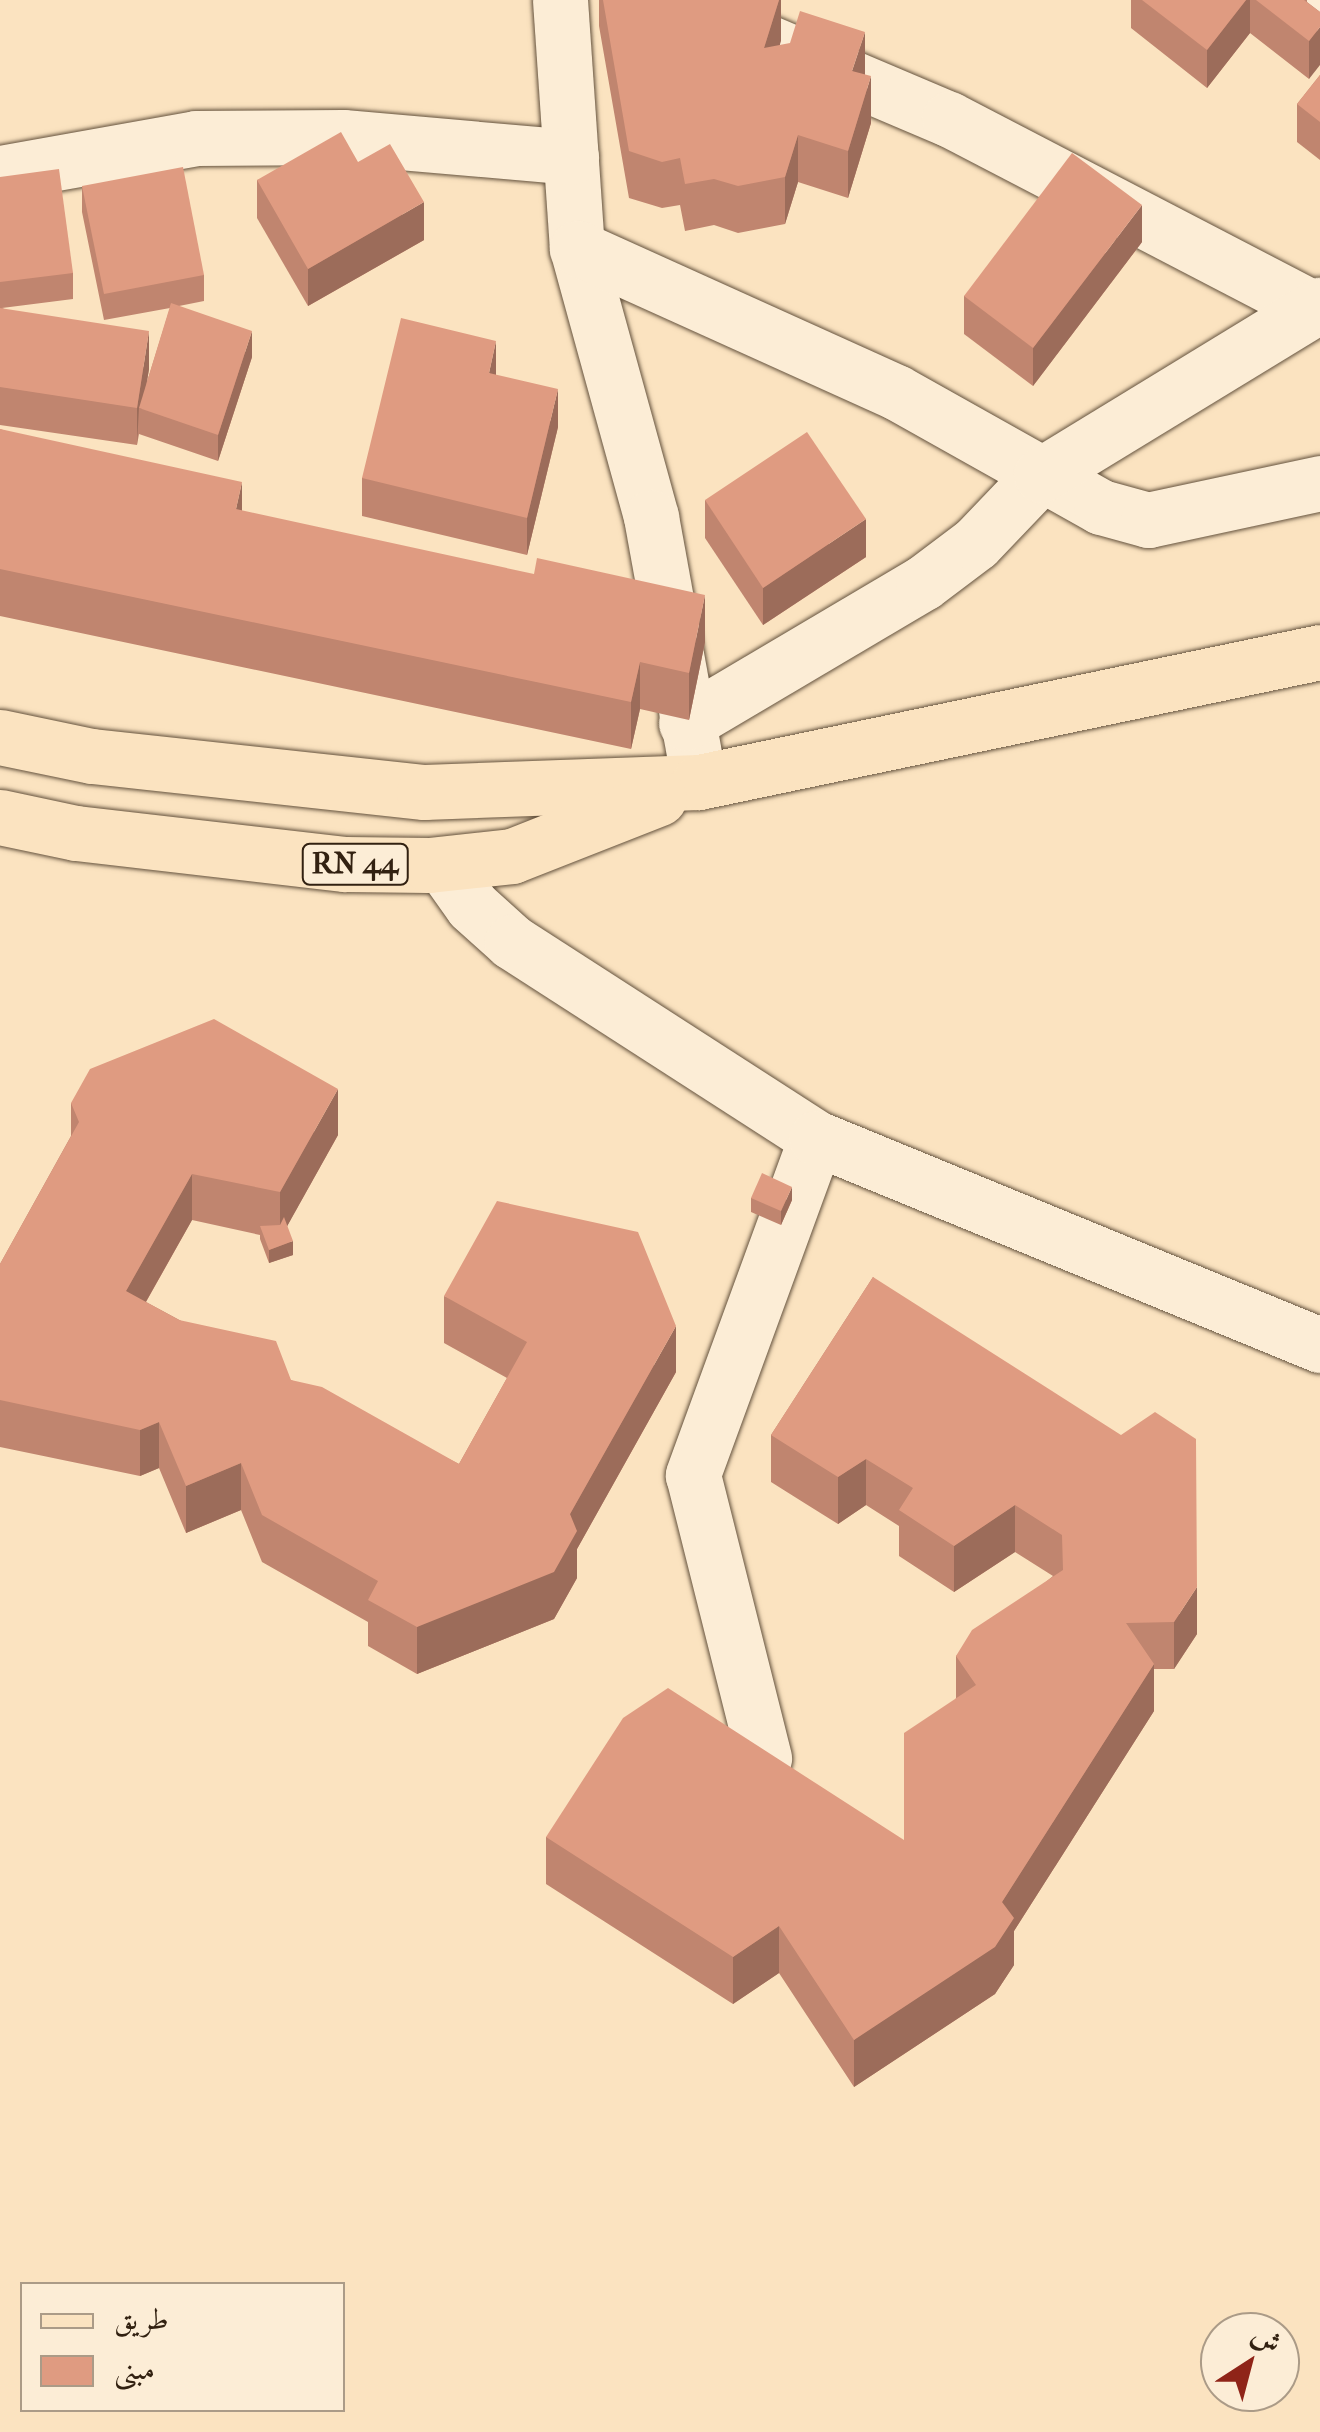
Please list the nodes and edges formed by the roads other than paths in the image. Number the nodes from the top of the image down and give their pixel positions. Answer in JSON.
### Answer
{"nodes":[{"id":1,"x":560,"y":0,"type":"edge"},
{"id":2,"x":668,"y":0,"type":"edge"},
{"id":3,"x":1307,"y":0,"type":"edge"},
{"id":4,"x":1320,"y":12,"type":"edge"},
{"id":5,"x":571,"y":157,"type":"junction"},
{"id":6,"x":0,"y":173,"type":"edge"},
{"id":7,"x":577,"y":248,"type":"junction"},
{"id":8,"x":1317,"y":307,"type":"edge"},
{"id":9,"x":1042,"y":475,"type":"junction"},
{"id":10,"x":1320,"y":483,"type":"edge"},
{"id":11,"x":619,"y":648,"type":"edge"},
{"id":12,"x":1320,"y":652,"type":"edge"},
{"id":13,"x":677,"y":662,"type":"junction"},
{"id":14,"x":686,"y":723,"type":"junction"},
{"id":15,"x":0,"y":737,"type":"edge"},
{"id":16,"x":698,"y":782,"type":"junction"},
{"id":17,"x":0,"y":817,"type":"edge"},
{"id":18,"x":443,"y":865,"type":"junction"},
{"id":19,"x":816,"y":1138,"type":"junction"},
{"id":20,"x":1320,"y":1345,"type":"edge"},
{"id":21,"x":764,"y":1758,"type":"edge"}],
"edges":[{"from":1,"to":5,"type":"street"},
{"from":2,"to":8,"type":"street"},
{"from":3,"to":4,"type":"street"},
{"from":5,"to":6,"type":"street"},
{"from":5,"to":7,"type":"street"},
{"from":7,"to":9,"type":"street"},
{"from":7,"to":13,"type":"street"},
{"from":8,"to":9,"type":"street"},
{"from":9,"to":10,"type":"street"},
{"from":9,"to":14,"type":"street"},
{"from":11,"to":13,"type":"street"},
{"from":12,"to":16,"type":"main road","number":"RN 44"},
{"from":13,"to":14,"type":"street"},
{"from":14,"to":16,"type":"street"},
{"from":15,"to":16,"type":"main road","number":"RN 44"},
{"from":16,"to":18,"type":"main road","number":"RN 44"},
{"from":17,"to":18,"type":"main road","number":"RN 44"},
{"from":18,"to":19,"type":"street"},
{"from":19,"to":20,"type":"street"},
{"from":19,"to":21,"type":"street"}]}
